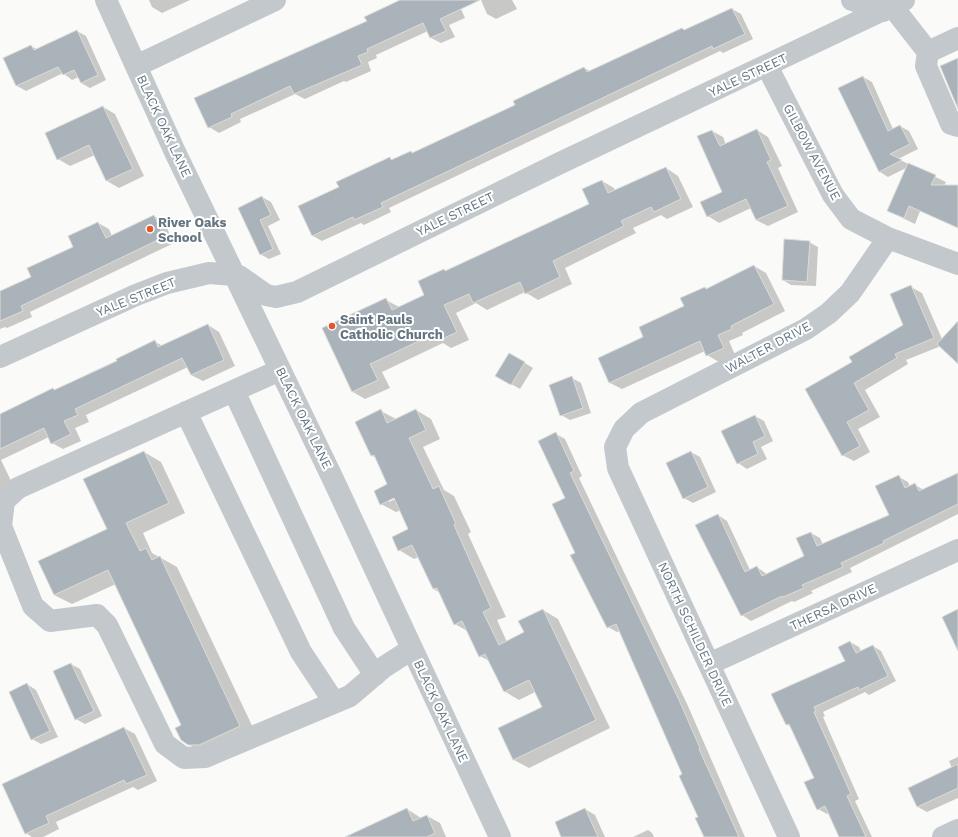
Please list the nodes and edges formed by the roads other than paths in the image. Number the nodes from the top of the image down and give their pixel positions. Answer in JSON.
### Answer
{"nodes":[{"id":1,"x":106,"y":0,"type":"edge"},
{"id":2,"x":275,"y":0,"type":"edge"},
{"id":3,"x":852,"y":0,"type":"edge"},
{"id":4,"x":893,"y":5,"type":"edge"},
{"id":5,"x":958,"y":38,"type":"edge"},
{"id":6,"x":928,"y":52,"type":"junction"},
{"id":7,"x":136,"y":66,"type":"junction"},
{"id":8,"x":767,"y":66,"type":"junction"},
{"id":9,"x":958,"y":126,"type":"edge"},
{"id":10,"x":888,"y":238,"type":"junction"},
{"id":11,"x":958,"y":264,"type":"edge"},
{"id":12,"x":234,"y":275,"type":"junction"},
{"id":13,"x":0,"y":357,"type":"edge"},
{"id":14,"x":280,"y":370,"type":"junction"},
{"id":15,"x":234,"y":391,"type":"junction"},
{"id":16,"x":186,"y":412,"type":"junction"},
{"id":17,"x":624,"y":429,"type":"joint"},
{"id":18,"x":958,"y":550,"type":"edge"},
{"id":19,"x":412,"y":649,"type":"junction"},
{"id":20,"x":709,"y":664,"type":"junction"},
{"id":21,"x":375,"y":675,"type":"junction"},
{"id":22,"x":334,"y":702,"type":"junction"},
{"id":23,"x":958,"y":830,"type":"edge"},
{"id":24,"x":500,"y":837,"type":"edge"},
{"id":25,"x":789,"y":837,"type":"edge"},
{"id":26,"x":943,"y":837,"type":"edge"}],
"edges":[{"from":1,"to":7,"type":"street","name":"BLACK OAK LANE"},
{"from":2,"to":7,"type":"street"},
{"from":3,"to":4,"type":"street"},
{"from":4,"to":6,"type":"street"},
{"from":4,"to":8,"type":"street","name":"YALE STREET"},
{"from":5,"to":6,"type":"street"},
{"from":6,"to":9,"type":"street"},
{"from":7,"to":12,"type":"street","name":"BLACK OAK LANE"},
{"from":8,"to":10,"type":"street","name":"GILBOW AVENUE"},
{"from":8,"to":12,"type":"street","name":"YALE STREET"},
{"from":10,"to":11,"type":"street","name":"GILBOW AVENUE"},
{"from":10,"to":17,"type":"street","name":"WALTER DRIVE"},
{"from":12,"to":13,"type":"street","name":"YALE STREET"},
{"from":12,"to":14,"type":"street","name":"BLACK OAK LANE"},
{"from":14,"to":15,"type":"street"},
{"from":14,"to":19,"type":"street","name":"BLACK OAK LANE"},
{"from":15,"to":16,"type":"street"},
{"from":15,"to":21,"type":"street"},
{"from":16,"to":22,"type":"street"},
{"from":16,"to":22,"type":"street"},
{"from":17,"to":20,"type":"street","name":"NORTH SCHILDER DRIVE"},
{"from":18,"to":20,"type":"street","name":"THERSA DRIVE"},
{"from":19,"to":21,"type":"street"},
{"from":19,"to":24,"type":"street","name":"BLACK OAK LANE"},
{"from":20,"to":25,"type":"street","name":"NORTH SCHILDER DRIVE"},
{"from":21,"to":22,"type":"street"},
{"from":23,"to":26,"type":"street"}]}
